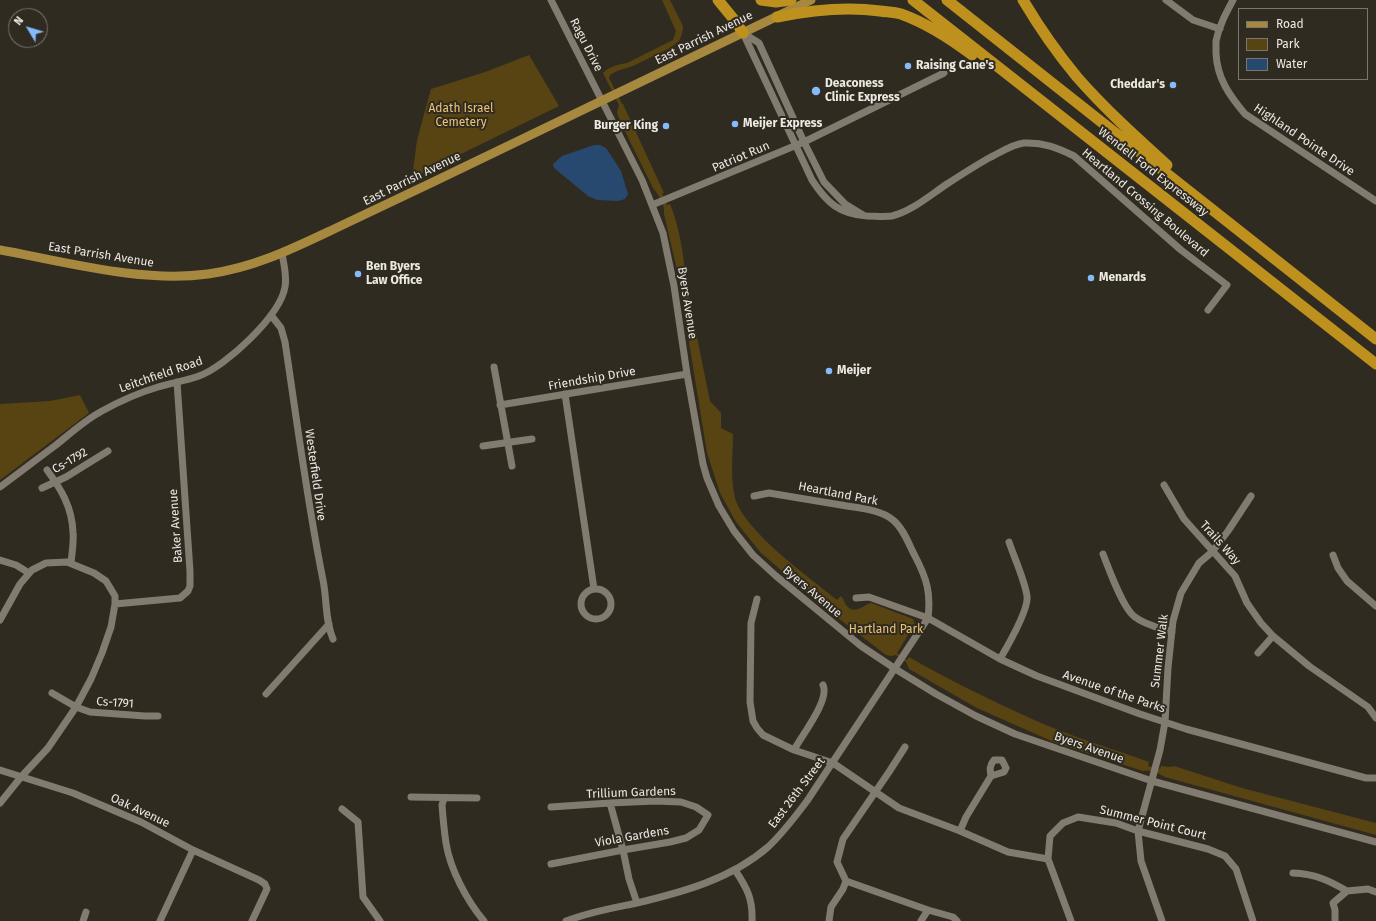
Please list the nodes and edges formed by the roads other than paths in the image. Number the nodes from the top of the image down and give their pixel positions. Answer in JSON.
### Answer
{"nodes":[{"id":1,"x":551,"y":0,"type":"edge"},
{"id":2,"x":718,"y":0,"type":"edge"},
{"id":3,"x":761,"y":0,"type":"edge"},
{"id":4,"x":791,"y":0,"type":"edge"},
{"id":5,"x":811,"y":0,"type":"edge"},
{"id":6,"x":913,"y":0,"type":"edge"},
{"id":7,"x":947,"y":0,"type":"edge"},
{"id":8,"x":1023,"y":0,"type":"edge"},
{"id":9,"x":1166,"y":0,"type":"edge"},
{"id":10,"x":1233,"y":0,"type":"edge"},
{"id":11,"x":777,"y":16,"type":"junction"},
{"id":12,"x":1220,"y":29,"type":"junction"},
{"id":13,"x":743,"y":33,"type":"junction"},
{"id":14,"x":944,"y":73,"type":"dead end"},
{"id":15,"x":602,"y":100,"type":"junction"},
{"id":16,"x":1060,"y":115,"type":"junction"},
{"id":17,"x":804,"y":142,"type":"junction"},
{"id":18,"x":795,"y":146,"type":"junction"},
{"id":19,"x":1376,"y":201,"type":"edge"},
{"id":20,"x":652,"y":205,"type":"junction"},
{"id":21,"x":864,"y":216,"type":"junction"},
{"id":22,"x":1233,"y":226,"type":"junction"},
{"id":23,"x":0,"y":250,"type":"edge"},
{"id":24,"x":282,"y":254,"type":"junction"},
{"id":25,"x":1208,"y":310,"type":"dead end"},
{"id":26,"x":271,"y":316,"type":"junction"},
{"id":27,"x":1376,"y":339,"type":"edge"},
{"id":28,"x":1376,"y":364,"type":"edge"},
{"id":29,"x":494,"y":367,"type":"dead end"},
{"id":30,"x":687,"y":374,"type":"junction"},
{"id":31,"x":176,"y":382,"type":"junction"},
{"id":32,"x":565,"y":394,"type":"junction"},
{"id":33,"x":500,"y":405,"type":"junction"},
{"id":34,"x":532,"y":439,"type":"dead end"},
{"id":35,"x":507,"y":443,"type":"junction"},
{"id":36,"x":483,"y":446,"type":"dead end"},
{"id":37,"x":108,"y":451,"type":"dead end"},
{"id":38,"x":512,"y":466,"type":"dead end"},
{"id":39,"x":47,"y":470,"type":"dead end"},
{"id":40,"x":56,"y":482,"type":"junction"},
{"id":41,"x":1164,"y":485,"type":"dead end"},
{"id":42,"x":0,"y":487,"type":"edge"},
{"id":43,"x":42,"y":488,"type":"dead end"},
{"id":44,"x":754,"y":496,"type":"dead end"},
{"id":45,"x":1251,"y":496,"type":"dead end"},
{"id":46,"x":1009,"y":542,"type":"dead end"},
{"id":47,"x":1212,"y":552,"type":"junction"},
{"id":48,"x":1103,"y":554,"type":"dead end"},
{"id":49,"x":1333,"y":555,"type":"dead end"},
{"id":50,"x":0,"y":560,"type":"edge"},
{"id":51,"x":71,"y":563,"type":"junction"},
{"id":52,"x":29,"y":573,"type":"junction"},
{"id":53,"x":594,"y":589,"type":"junction"},
{"id":54,"x":856,"y":598,"type":"dead end"},
{"id":55,"x":757,"y":599,"type":"dead end"},
{"id":56,"x":115,"y":604,"type":"junction"},
{"id":57,"x":1376,"y":606,"type":"edge"},
{"id":58,"x":928,"y":618,"type":"junction"},
{"id":59,"x":0,"y":620,"type":"edge"},
{"id":60,"x":329,"y":624,"type":"junction"},
{"id":61,"x":1172,"y":632,"type":"junction"},
{"id":62,"x":1273,"y":636,"type":"junction"},
{"id":63,"x":333,"y":639,"type":"dead end"},
{"id":64,"x":1258,"y":653,"type":"dead end"},
{"id":65,"x":1000,"y":659,"type":"junction"},
{"id":66,"x":894,"y":668,"type":"junction"},
{"id":67,"x":823,"y":685,"type":"dead end"},
{"id":68,"x":52,"y":693,"type":"dead end"},
{"id":69,"x":266,"y":694,"type":"dead end"},
{"id":70,"x":76,"y":707,"type":"junction"},
{"id":71,"x":158,"y":716,"type":"dead end"},
{"id":72,"x":1376,"y":718,"type":"edge"},
{"id":73,"x":1165,"y":722,"type":"junction"},
{"id":74,"x":905,"y":746,"type":"dead end"},
{"id":75,"x":794,"y":750,"type":"junction"},
{"id":76,"x":833,"y":763,"type":"junction"},
{"id":77,"x":0,"y":770,"type":"edge"},
{"id":78,"x":992,"y":776,"type":"dead end"},
{"id":79,"x":21,"y":777,"type":"junction"},
{"id":80,"x":1376,"y":778,"type":"edge"},
{"id":81,"x":1152,"y":781,"type":"junction"},
{"id":82,"x":876,"y":792,"type":"junction"},
{"id":83,"x":411,"y":797,"type":"dead end"},
{"id":84,"x":444,"y":798,"type":"junction"},
{"id":85,"x":477,"y":798,"type":"dead end"},
{"id":86,"x":0,"y":803,"type":"edge"},
{"id":87,"x":610,"y":803,"type":"junction"},
{"id":88,"x":551,"y":808,"type":"dead end"},
{"id":89,"x":342,"y":809,"type":"dead end"},
{"id":90,"x":708,"y":816,"type":"joint"},
{"id":91,"x":960,"y":831,"type":"junction"},
{"id":92,"x":1138,"y":831,"type":"junction"},
{"id":93,"x":1376,"y":842,"type":"edge"},
{"id":94,"x":193,"y":850,"type":"junction"},
{"id":95,"x":623,"y":850,"type":"junction"},
{"id":96,"x":1048,"y":859,"type":"junction"},
{"id":97,"x":551,"y":864,"type":"dead end"},
{"id":98,"x":735,"y":870,"type":"junction"},
{"id":99,"x":1292,"y":873,"type":"dead end"},
{"id":100,"x":846,"y":881,"type":"junction"},
{"id":101,"x":1347,"y":891,"type":"junction"},
{"id":102,"x":1376,"y":892,"type":"edge"},
{"id":103,"x":638,"y":903,"type":"junction"},
{"id":104,"x":928,"y":910,"type":"junction"},
{"id":105,"x":86,"y":912,"type":"dead end"},
{"id":106,"x":83,"y":921,"type":"edge"},
{"id":107,"x":160,"y":921,"type":"edge"},
{"id":108,"x":252,"y":921,"type":"edge"},
{"id":109,"x":380,"y":921,"type":"edge"},
{"id":110,"x":484,"y":921,"type":"edge"},
{"id":111,"x":566,"y":921,"type":"edge"},
{"id":112,"x":752,"y":921,"type":"edge"},
{"id":113,"x":829,"y":921,"type":"edge"},
{"id":114,"x":921,"y":921,"type":"edge"},
{"id":115,"x":957,"y":921,"type":"edge"},
{"id":116,"x":1070,"y":921,"type":"edge"},
{"id":117,"x":1162,"y":921,"type":"edge"},
{"id":118,"x":1253,"y":921,"type":"edge"},
{"id":119,"x":1335,"y":921,"type":"edge"}],
"edges":[{"from":1,"to":15,"type":"street","name":"Ragu Drive"},
{"from":2,"to":13,"type":"highway"},
{"from":3,"to":4,"type":"highway"},
{"from":5,"to":11,"type":"main road","name":"East Parrish Avenue"},
{"from":6,"to":16,"type":"highway","name":"Wendell Ford Expressway"},
{"from":7,"to":22,"type":"highway","name":"Wendell Ford Expressway"},
{"from":8,"to":22,"type":"highway"},
{"from":9,"to":12,"type":"street"},
{"from":10,"to":12,"type":"street","name":"Highland Pointe Drive"},
{"from":11,"to":13,"type":"main road","name":"East Parrish Avenue"},
{"from":11,"to":16,"type":"highway"},
{"from":12,"to":19,"type":"street","name":"Highland Pointe Drive"},
{"from":13,"to":15,"type":"main road","name":"East Parrish Avenue"},
{"from":13,"to":17,"type":"street"},
{"from":13,"to":18,"type":"street","name":"Heartland Crossing Boulevard"},
{"from":14,"to":17,"type":"street","name":"Patriot Run"},
{"from":15,"to":20,"type":"street","name":"Byers Avenue"},
{"from":15,"to":24,"type":"main road","name":"East Parrish Avenue"},
{"from":16,"to":28,"type":"highway","name":"Wendell Ford Expressway"},
{"from":17,"to":18,"type":"street","name":"Patriot Run"},
{"from":17,"to":21,"type":"street"},
{"from":18,"to":20,"type":"street","name":"Patriot Run"},
{"from":18,"to":21,"type":"street","name":"Heartland Crossing Boulevard"},
{"from":20,"to":30,"type":"street","name":"Byers Avenue"},
{"from":21,"to":25,"type":"street","name":"Heartland Crossing Boulevard"},
{"from":22,"to":27,"type":"highway","name":"Wendell Ford Expressway"},
{"from":23,"to":24,"type":"main road","name":"East Parrish Avenue"},
{"from":24,"to":26,"type":"street","name":"Leitchfield Road"},
{"from":26,"to":31,"type":"street","name":"Leitchfield Road"},
{"from":26,"to":60,"type":"street","name":"Westerfield Drive"},
{"from":29,"to":33,"type":"street"},
{"from":30,"to":32,"type":"street","name":"Friendship Drive"},
{"from":30,"to":66,"type":"street","name":"Byers Avenue"},
{"from":31,"to":42,"type":"street","name":"Leitchfield Road"},
{"from":31,"to":56,"type":"street","name":"Baker Avenue"},
{"from":32,"to":33,"type":"street","name":"Friendship Drive"},
{"from":32,"to":53,"type":"street"},
{"from":33,"to":35,"type":"street"},
{"from":34,"to":35,"type":"street"},
{"from":35,"to":36,"type":"street"},
{"from":35,"to":38,"type":"street"},
{"from":37,"to":40,"type":"street","name":"Cs-1792"},
{"from":39,"to":40,"type":"street"},
{"from":40,"to":43,"type":"street","name":"Cs-1792"},
{"from":40,"to":51,"type":"street"},
{"from":41,"to":47,"type":"street","name":"Trails Way"},
{"from":44,"to":58,"type":"street","name":"Heartland Park"},
{"from":45,"to":47,"type":"street","name":"Summer Walk"},
{"from":46,"to":65,"type":"street"},
{"from":47,"to":61,"type":"street","name":"Summer Walk"},
{"from":47,"to":62,"type":"street","name":"Trails Way"},
{"from":48,"to":61,"type":"street"},
{"from":49,"to":57,"type":"street"},
{"from":50,"to":52,"type":"street"},
{"from":51,"to":52,"type":"street"},
{"from":51,"to":56,"type":"street"},
{"from":52,"to":59,"type":"street"},
{"from":53,"to":53,"type":"street"},
{"from":54,"to":58,"type":"street","name":"Avenue of the Parks"},
{"from":55,"to":75,"type":"street"},
{"from":56,"to":70,"type":"street"},
{"from":58,"to":65,"type":"street","name":"Avenue of the Parks"},
{"from":58,"to":66,"type":"street","name":"Heartland Park"},
{"from":60,"to":63,"type":"street","name":"Westerfield Drive"},
{"from":60,"to":69,"type":"street"},
{"from":61,"to":73,"type":"street","name":"Summer Walk"},
{"from":62,"to":64,"type":"street"},
{"from":62,"to":72,"type":"street","name":"Trails Way"},
{"from":65,"to":73,"type":"street","name":"Avenue of the Parks"},
{"from":66,"to":76,"type":"street","name":"East 26th Street"},
{"from":66,"to":81,"type":"street","name":"Byers Avenue"},
{"from":67,"to":75,"type":"street"},
{"from":68,"to":70,"type":"street","name":"Cs-1791"},
{"from":70,"to":71,"type":"street","name":"Cs-1791"},
{"from":70,"to":79,"type":"street"},
{"from":73,"to":80,"type":"street","name":"Avenue of the Parks"},
{"from":73,"to":81,"type":"street","name":"Summer Walk"},
{"from":74,"to":82,"type":"street"},
{"from":75,"to":76,"type":"street"},
{"from":76,"to":82,"type":"street"},
{"from":76,"to":98,"type":"street","name":"East 26th Street"},
{"from":77,"to":79,"type":"street","name":"Oak Avenue"},
{"from":78,"to":91,"type":"street"},
{"from":79,"to":86,"type":"street"},
{"from":79,"to":94,"type":"street","name":"Oak Avenue"},
{"from":81,"to":92,"type":"street","name":"Summer Walk"},
{"from":81,"to":93,"type":"street","name":"Byers Avenue"},
{"from":82,"to":91,"type":"street"},
{"from":82,"to":100,"type":"street"},
{"from":83,"to":84,"type":"street"},
{"from":84,"to":85,"type":"street"},
{"from":84,"to":110,"type":"street"},
{"from":87,"to":88,"type":"street","name":"Trillium Gardens"},
{"from":87,"to":90,"type":"street","name":"Trillium Gardens"},
{"from":87,"to":95,"type":"street"},
{"from":89,"to":109,"type":"street"},
{"from":90,"to":95,"type":"street","name":"Viola Gardens"},
{"from":91,"to":96,"type":"street"},
{"from":92,"to":96,"type":"street","name":"Summer Point Court"},
{"from":92,"to":117,"type":"street","name":"Summer Walk"},
{"from":92,"to":118,"type":"street","name":"Summer Point Court"},
{"from":94,"to":107,"type":"street"},
{"from":94,"to":108,"type":"street","name":"Oak Avenue"},
{"from":95,"to":97,"type":"street","name":"Viola Gardens"},
{"from":95,"to":103,"type":"street"},
{"from":96,"to":116,"type":"street","name":"Summer Point Court"},
{"from":98,"to":103,"type":"street","name":"East 26th Street"},
{"from":98,"to":112,"type":"street"},
{"from":99,"to":101,"type":"street"},
{"from":100,"to":104,"type":"street"},
{"from":100,"to":113,"type":"street"},
{"from":101,"to":102,"type":"street"},
{"from":101,"to":119,"type":"street"},
{"from":103,"to":111,"type":"street","name":"East 26th Street"},
{"from":104,"to":114,"type":"street"},
{"from":104,"to":115,"type":"street"},
{"from":105,"to":106,"type":"street"}]}
